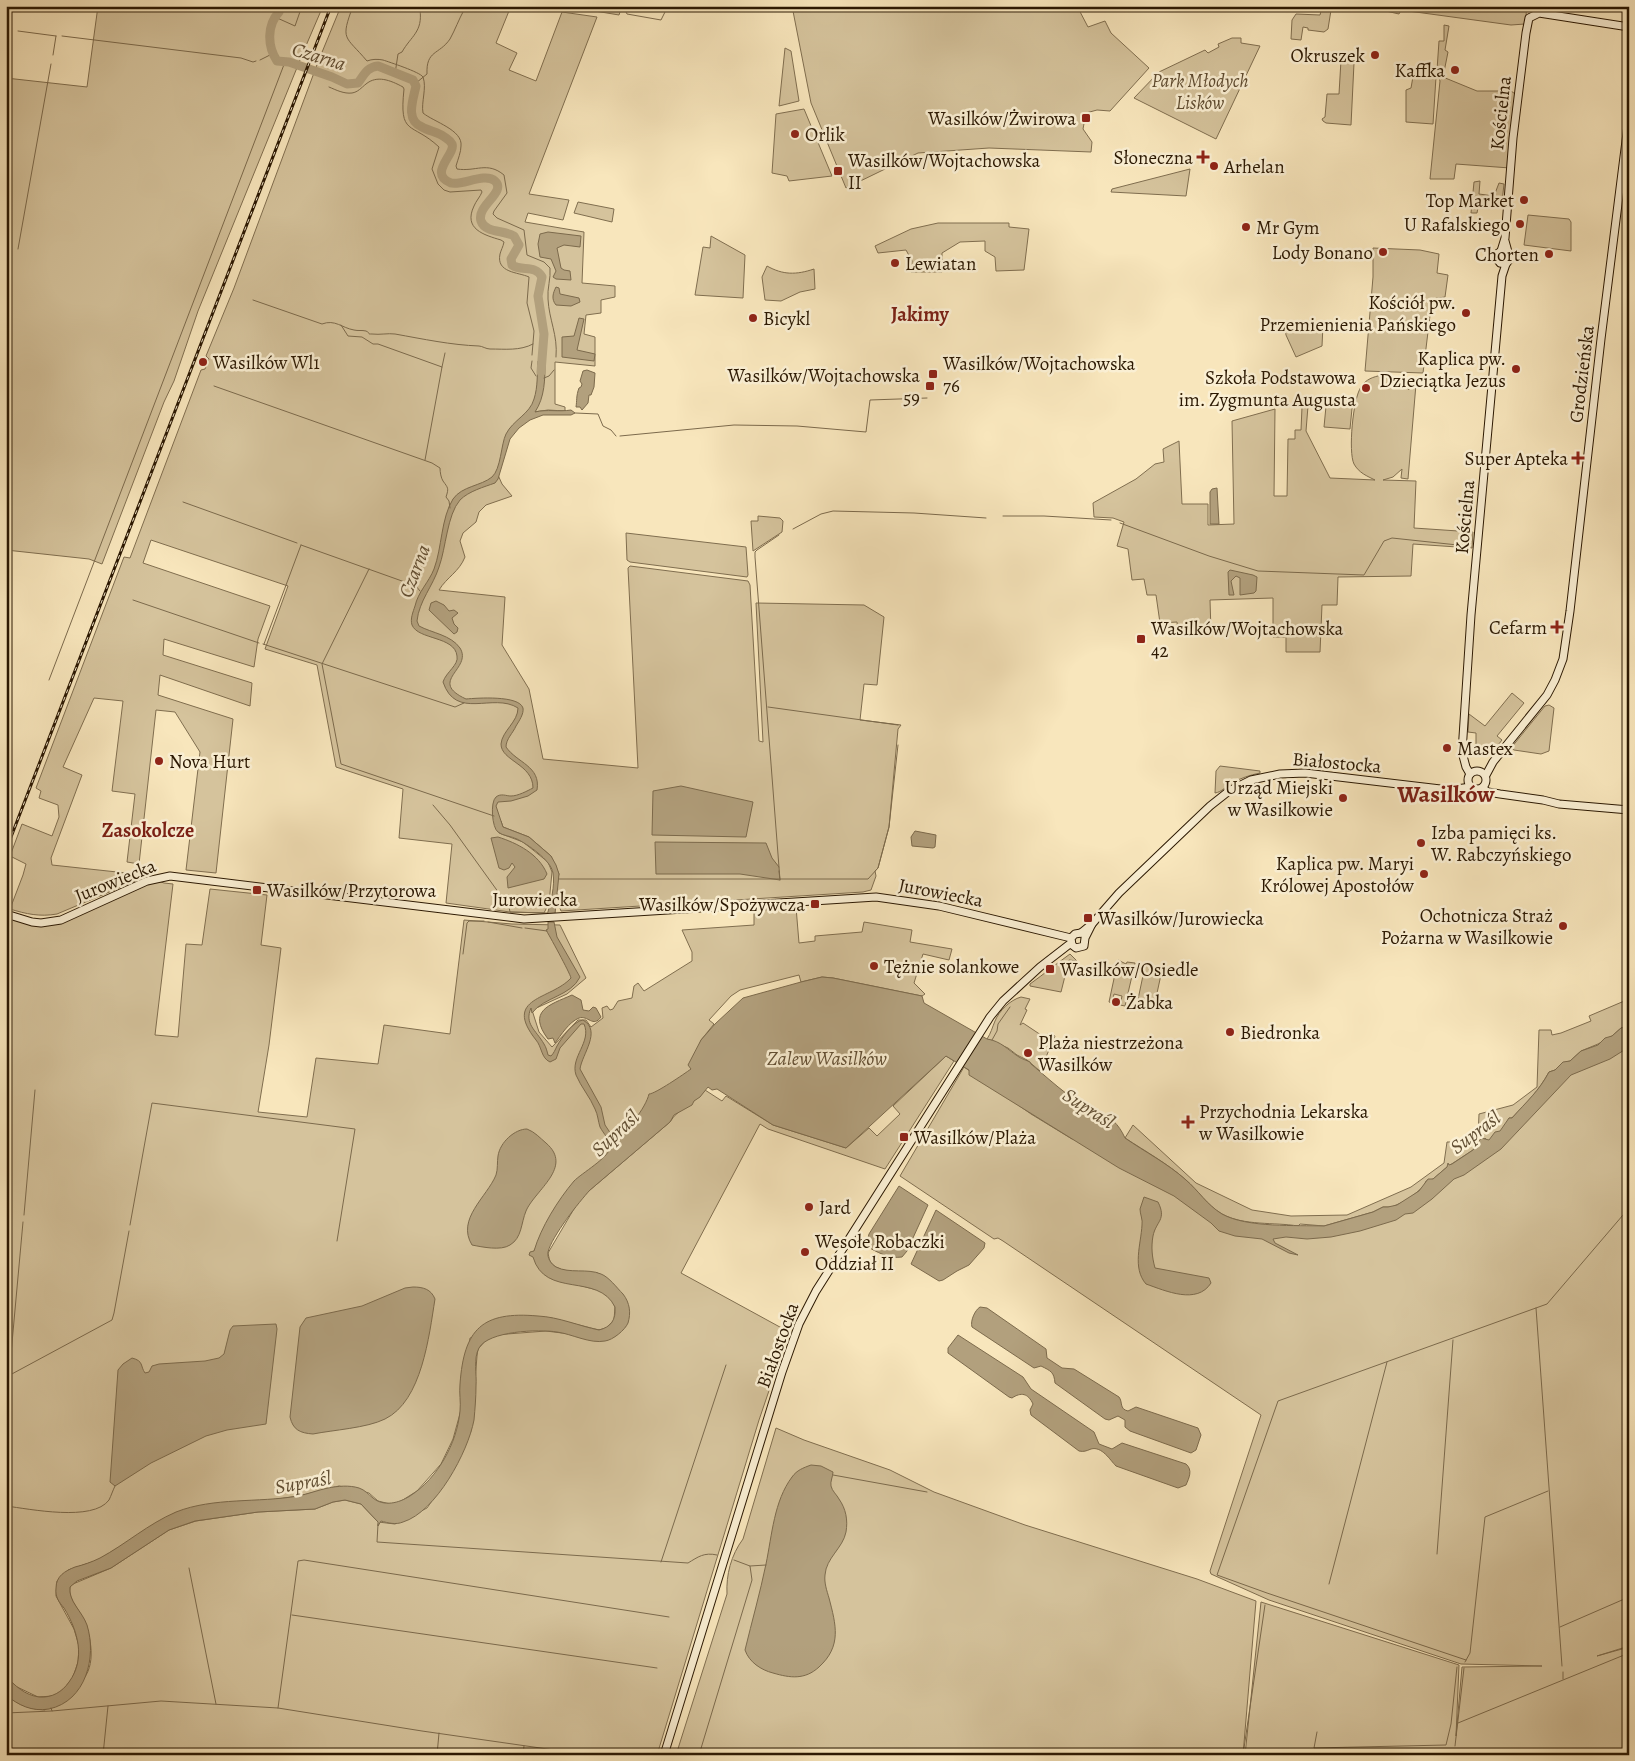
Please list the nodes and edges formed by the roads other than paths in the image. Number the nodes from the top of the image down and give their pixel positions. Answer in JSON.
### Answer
{"nodes":[{"id":1,"x":1629,"y":27,"type":"edge"},
{"id":2,"x":1629,"y":117,"type":"edge"},
{"id":3,"x":1504,"y":251,"type":"junction"},
{"id":4,"x":1503,"y":264,"type":"junction"},
{"id":5,"x":1484,"y":774,"type":"junction"},
{"id":6,"x":1471,"y":779,"type":"junction"},
{"id":7,"x":1484,"y":786,"type":"junction"},
{"id":8,"x":1629,"y":810,"type":"edge"},
{"id":9,"x":6,"y":914,"type":"edge"},
{"id":10,"x":1083,"y":936,"type":"junction"},
{"id":11,"x":1072,"y":942,"type":"junction"},
{"id":12,"x":664,"y":1755,"type":"edge"}],
"edges":[{"from":1,"to":3,"type":"main road","name":"Kościelna"},
{"from":2,"to":5,"type":"main road","name":"Grodzieńska"},
{"from":3,"to":4,"type":"main road"},
{"from":3,"to":4,"type":"main road"},
{"from":4,"to":6,"type":"main road","name":"Kościelna"},
{"from":5,"to":6,"type":"main road"},
{"from":5,"to":7,"type":"main road"},
{"from":6,"to":7,"type":"main road"},
{"from":6,"to":10,"type":"main road","name":"Białostocka"},
{"from":7,"to":8,"type":"main road"},
{"from":9,"to":11,"type":"main road","name":"Jurowiecka"},
{"from":10,"to":11,"type":"main road"},
{"from":10,"to":11,"type":"main road"},
{"from":11,"to":12,"type":"main road","name":"Białostocka"}]}
